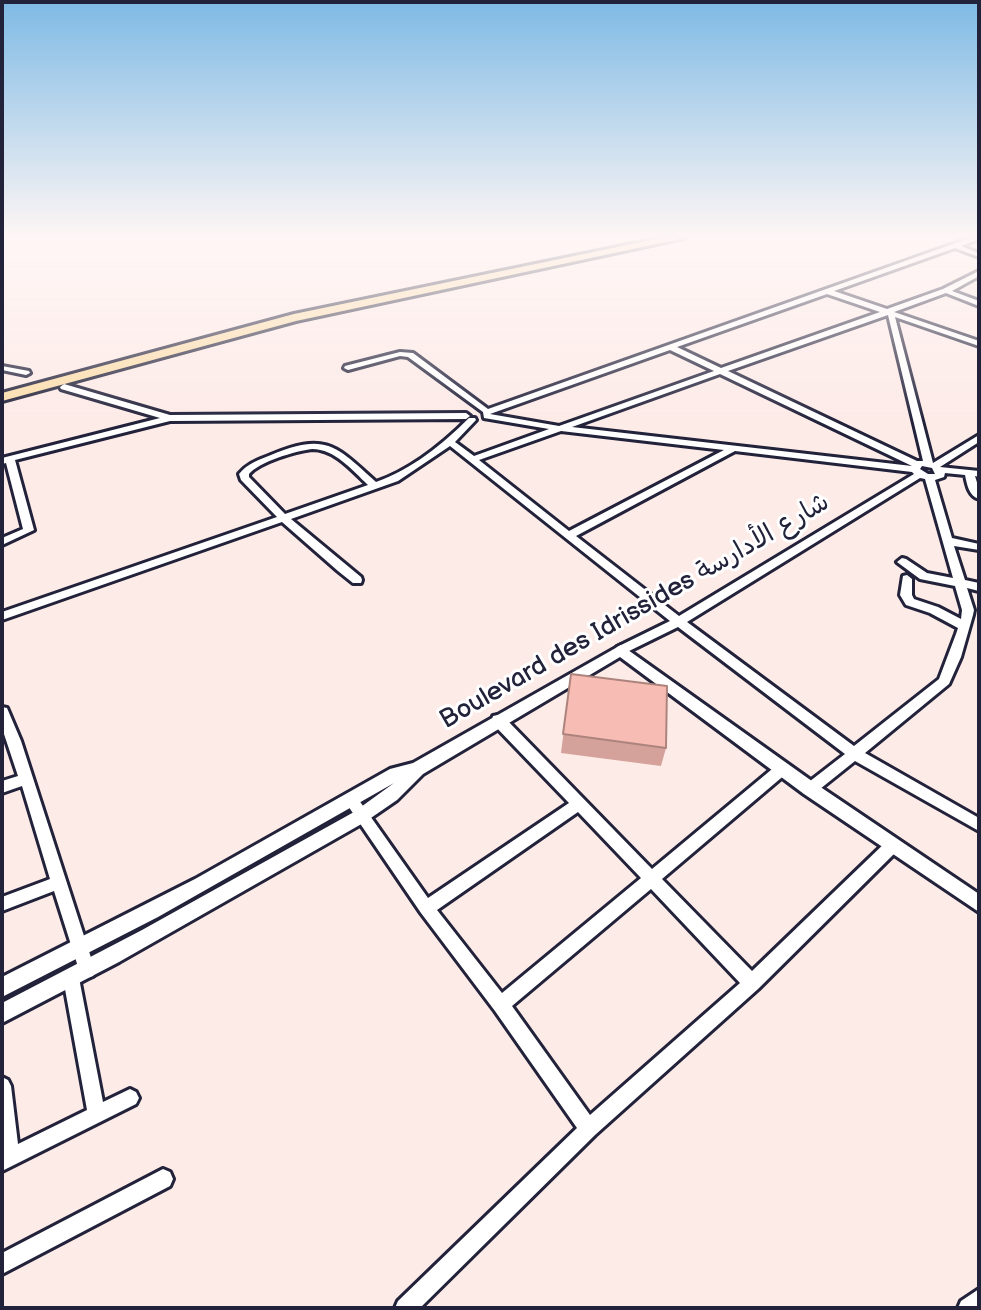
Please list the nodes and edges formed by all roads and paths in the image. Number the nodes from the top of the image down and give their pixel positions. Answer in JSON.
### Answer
{"nodes":[{"id":1,"x":359,"y":299,"type":"edge"},
{"id":2,"x":385,"y":299,"type":"edge"},
{"id":3,"x":804,"y":299,"type":"edge"},
{"id":4,"x":849,"y":299,"type":"edge"},
{"id":5,"x":925,"y":299,"type":"edge"},
{"id":6,"x":888,"y":314,"type":"junction"},
{"id":7,"x":979,"y":344,"type":"edge"},
{"id":8,"x":670,"y":347,"type":"junction"},
{"id":9,"x":2,"y":368,"type":"edge"},
{"id":10,"x":348,"y":368,"type":"dead end"},
{"id":11,"x":720,"y":372,"type":"junction"},
{"id":12,"x":26,"y":373,"type":"dead end"},
{"id":13,"x":64,"y":387,"type":"dead end"},
{"id":14,"x":2,"y":388,"type":"edge"},
{"id":15,"x":2,"y":397,"type":"edge"},
{"id":16,"x":486,"y":413,"type":"junction"},
{"id":17,"x":170,"y":418,"type":"junction"},
{"id":18,"x":469,"y":418,"type":"junction"},
{"id":19,"x":557,"y":428,"type":"junction"},
{"id":20,"x":979,"y":438,"type":"edge"},
{"id":21,"x":450,"y":442,"type":"junction"},
{"id":22,"x":734,"y":448,"type":"junction"},
{"id":23,"x":474,"y":459,"type":"junction"},
{"id":24,"x":6,"y":460,"type":"edge"},
{"id":25,"x":935,"y":466,"type":"junction"},
{"id":26,"x":920,"y":471,"type":"junction"},
{"id":27,"x":974,"y":473,"type":"edge"},
{"id":28,"x":375,"y":486,"type":"junction"},
{"id":29,"x":979,"y":496,"type":"edge"},
{"id":30,"x":284,"y":520,"type":"junction"},
{"id":31,"x":571,"y":534,"type":"junction"},
{"id":32,"x":948,"y":541,"type":"junction"},
{"id":33,"x":2,"y":542,"type":"edge"},
{"id":34,"x":979,"y":547,"type":"edge"},
{"id":35,"x":902,"y":562,"type":"dead end"},
{"id":36,"x":907,"y":579,"type":"dead end"},
{"id":37,"x":357,"y":580,"type":"dead end"},
{"id":38,"x":960,"y":582,"type":"junction"},
{"id":39,"x":979,"y":587,"type":"edge"},
{"id":40,"x":2,"y":616,"type":"edge"},
{"id":41,"x":679,"y":622,"type":"junction"},
{"id":42,"x":964,"y":626,"type":"junction"},
{"id":43,"x":621,"y":650,"type":"junction"},
{"id":44,"x":2,"y":712,"type":"edge"},
{"id":45,"x":498,"y":720,"type":"junction"},
{"id":46,"x":8,"y":743,"type":"edge"},
{"id":47,"x":855,"y":754,"type":"junction"},
{"id":48,"x":782,"y":769,"type":"junction"},
{"id":49,"x":26,"y":779,"type":"junction"},
{"id":50,"x":2,"y":787,"type":"edge"},
{"id":51,"x":810,"y":789,"type":"junction"},
{"id":52,"x":578,"y":804,"type":"junction"},
{"id":53,"x":357,"y":807,"type":"junction"},
{"id":54,"x":979,"y":825,"type":"edge"},
{"id":55,"x":893,"y":845,"type":"junction"},
{"id":56,"x":651,"y":876,"type":"junction"},
{"id":57,"x":60,"y":882,"type":"junction"},
{"id":58,"x":2,"y":904,"type":"edge"},
{"id":59,"x":979,"y":904,"type":"edge"},
{"id":60,"x":426,"y":908,"type":"junction"},
{"id":61,"x":83,"y":949,"type":"junction"},
{"id":62,"x":79,"y":974,"type":"junction"},
{"id":63,"x":752,"y":983,"type":"junction"},
{"id":64,"x":2,"y":987,"type":"edge"},
{"id":65,"x":501,"y":1005,"type":"junction"},
{"id":66,"x":2,"y":1013,"type":"edge"},
{"id":67,"x":2,"y":1086,"type":"edge"},
{"id":68,"x":130,"y":1098,"type":"dead end"},
{"id":69,"x":97,"y":1115,"type":"junction"},
{"id":70,"x":589,"y":1129,"type":"junction"},
{"id":71,"x":6,"y":1161,"type":"edge"},
{"id":72,"x":163,"y":1179,"type":"dead end"},
{"id":73,"x":2,"y":1264,"type":"edge"},
{"id":74,"x":979,"y":1299,"type":"edge"},
{"id":75,"x":405,"y":1308,"type":"edge"},
{"id":76,"x":968,"y":1308,"type":"edge"}],
"edges":[{"from":1,"to":14,"type":"highway"},
{"from":2,"to":15,"type":"highway"},
{"from":3,"to":8,"type":"street"},
{"from":4,"to":6,"type":"street"},
{"from":5,"to":6,"type":"street"},
{"from":6,"to":7,"type":"street"},
{"from":6,"to":11,"type":"street"},
{"from":6,"to":25,"type":"street"},
{"from":8,"to":11,"type":"street"},
{"from":8,"to":16,"type":"street"},
{"from":9,"to":12,"type":"street"},
{"from":10,"to":16,"type":"street"},
{"from":11,"to":19,"type":"street"},
{"from":11,"to":26,"type":"street"},
{"from":13,"to":17,"type":"street"},
{"from":16,"to":18,"type":"street"},
{"from":16,"to":19,"type":"street"},
{"from":17,"to":18,"type":"street"},
{"from":17,"to":24,"type":"street"},
{"from":18,"to":21,"type":"street"},
{"from":19,"to":22,"type":"street"},
{"from":19,"to":23,"type":"street"},
{"from":20,"to":25,"type":"street"},
{"from":21,"to":23,"type":"street"},
{"from":21,"to":28,"type":"street"},
{"from":22,"to":26,"type":"street"},
{"from":22,"to":31,"type":"street"},
{"from":23,"to":31,"type":"street"},
{"from":24,"to":33,"type":"street"},
{"from":25,"to":26,"type":"street"},
{"from":25,"to":26,"type":"street","name":"Boulevard des Idrissides شارع الأدارسة"},
{"from":25,"to":27,"type":"street"},
{"from":26,"to":32,"type":"street"},
{"from":26,"to":41,"type":"street","name":"Boulevard des Idrissides شارع الأدارسة"},
{"from":27,"to":29,"type":"street"},
{"from":28,"to":30,"type":"street"},
{"from":28,"to":30,"type":"street"},
{"from":30,"to":37,"type":"street"},
{"from":30,"to":40,"type":"street"},
{"from":31,"to":41,"type":"street"},
{"from":32,"to":34,"type":"street"},
{"from":32,"to":38,"type":"street"},
{"from":35,"to":38,"type":"street"},
{"from":36,"to":42,"type":"street"},
{"from":38,"to":39,"type":"street"},
{"from":38,"to":42,"type":"street"},
{"from":41,"to":43,"type":"street","name":"Boulevard des Idrissides شارع الأدارسة"},
{"from":41,"to":47,"type":"street"},
{"from":42,"to":47,"type":"street"},
{"from":43,"to":45,"type":"street","name":"Boulevard des Idrissides شارع الأدارسة"},
{"from":43,"to":48,"type":"street"},
{"from":44,"to":46,"type":"street"},
{"from":45,"to":52,"type":"street"},
{"from":45,"to":53,"type":"street","name":"Boulevard des Idrissides شارع الأدارسة"},
{"from":46,"to":49,"type":"street"},
{"from":47,"to":51,"type":"street"},
{"from":47,"to":54,"type":"street"},
{"from":48,"to":51,"type":"street"},
{"from":48,"to":56,"type":"street"},
{"from":49,"to":50,"type":"street"},
{"from":49,"to":57,"type":"street"},
{"from":51,"to":55,"type":"street"},
{"from":52,"to":56,"type":"street"},
{"from":52,"to":60,"type":"street"},
{"from":53,"to":60,"type":"street"},
{"from":53,"to":61,"type":"street","name":"Boulevard des Idrissides شارع الأدارسة"},
{"from":53,"to":62,"type":"street","name":"Boulevard des Idrissides شارع الأدارسة"},
{"from":55,"to":59,"type":"street"},
{"from":55,"to":63,"type":"street"},
{"from":56,"to":63,"type":"street"},
{"from":56,"to":65,"type":"street"},
{"from":57,"to":58,"type":"street"},
{"from":57,"to":61,"type":"street"},
{"from":60,"to":65,"type":"street"},
{"from":61,"to":62,"type":"street"},
{"from":61,"to":64,"type":"street","name":"Boulevard des Idrissides شارع الأدارسة"},
{"from":62,"to":66,"type":"street","name":"Boulevard des Idrissides شارع الأدارسة"},
{"from":62,"to":69,"type":"street"},
{"from":63,"to":70,"type":"street"},
{"from":65,"to":70,"type":"street"},
{"from":67,"to":71,"type":"street"},
{"from":68,"to":69,"type":"street"},
{"from":69,"to":71,"type":"street"},
{"from":70,"to":75,"type":"street"},
{"from":72,"to":73,"type":"street"},
{"from":74,"to":76,"type":"street"}]}
